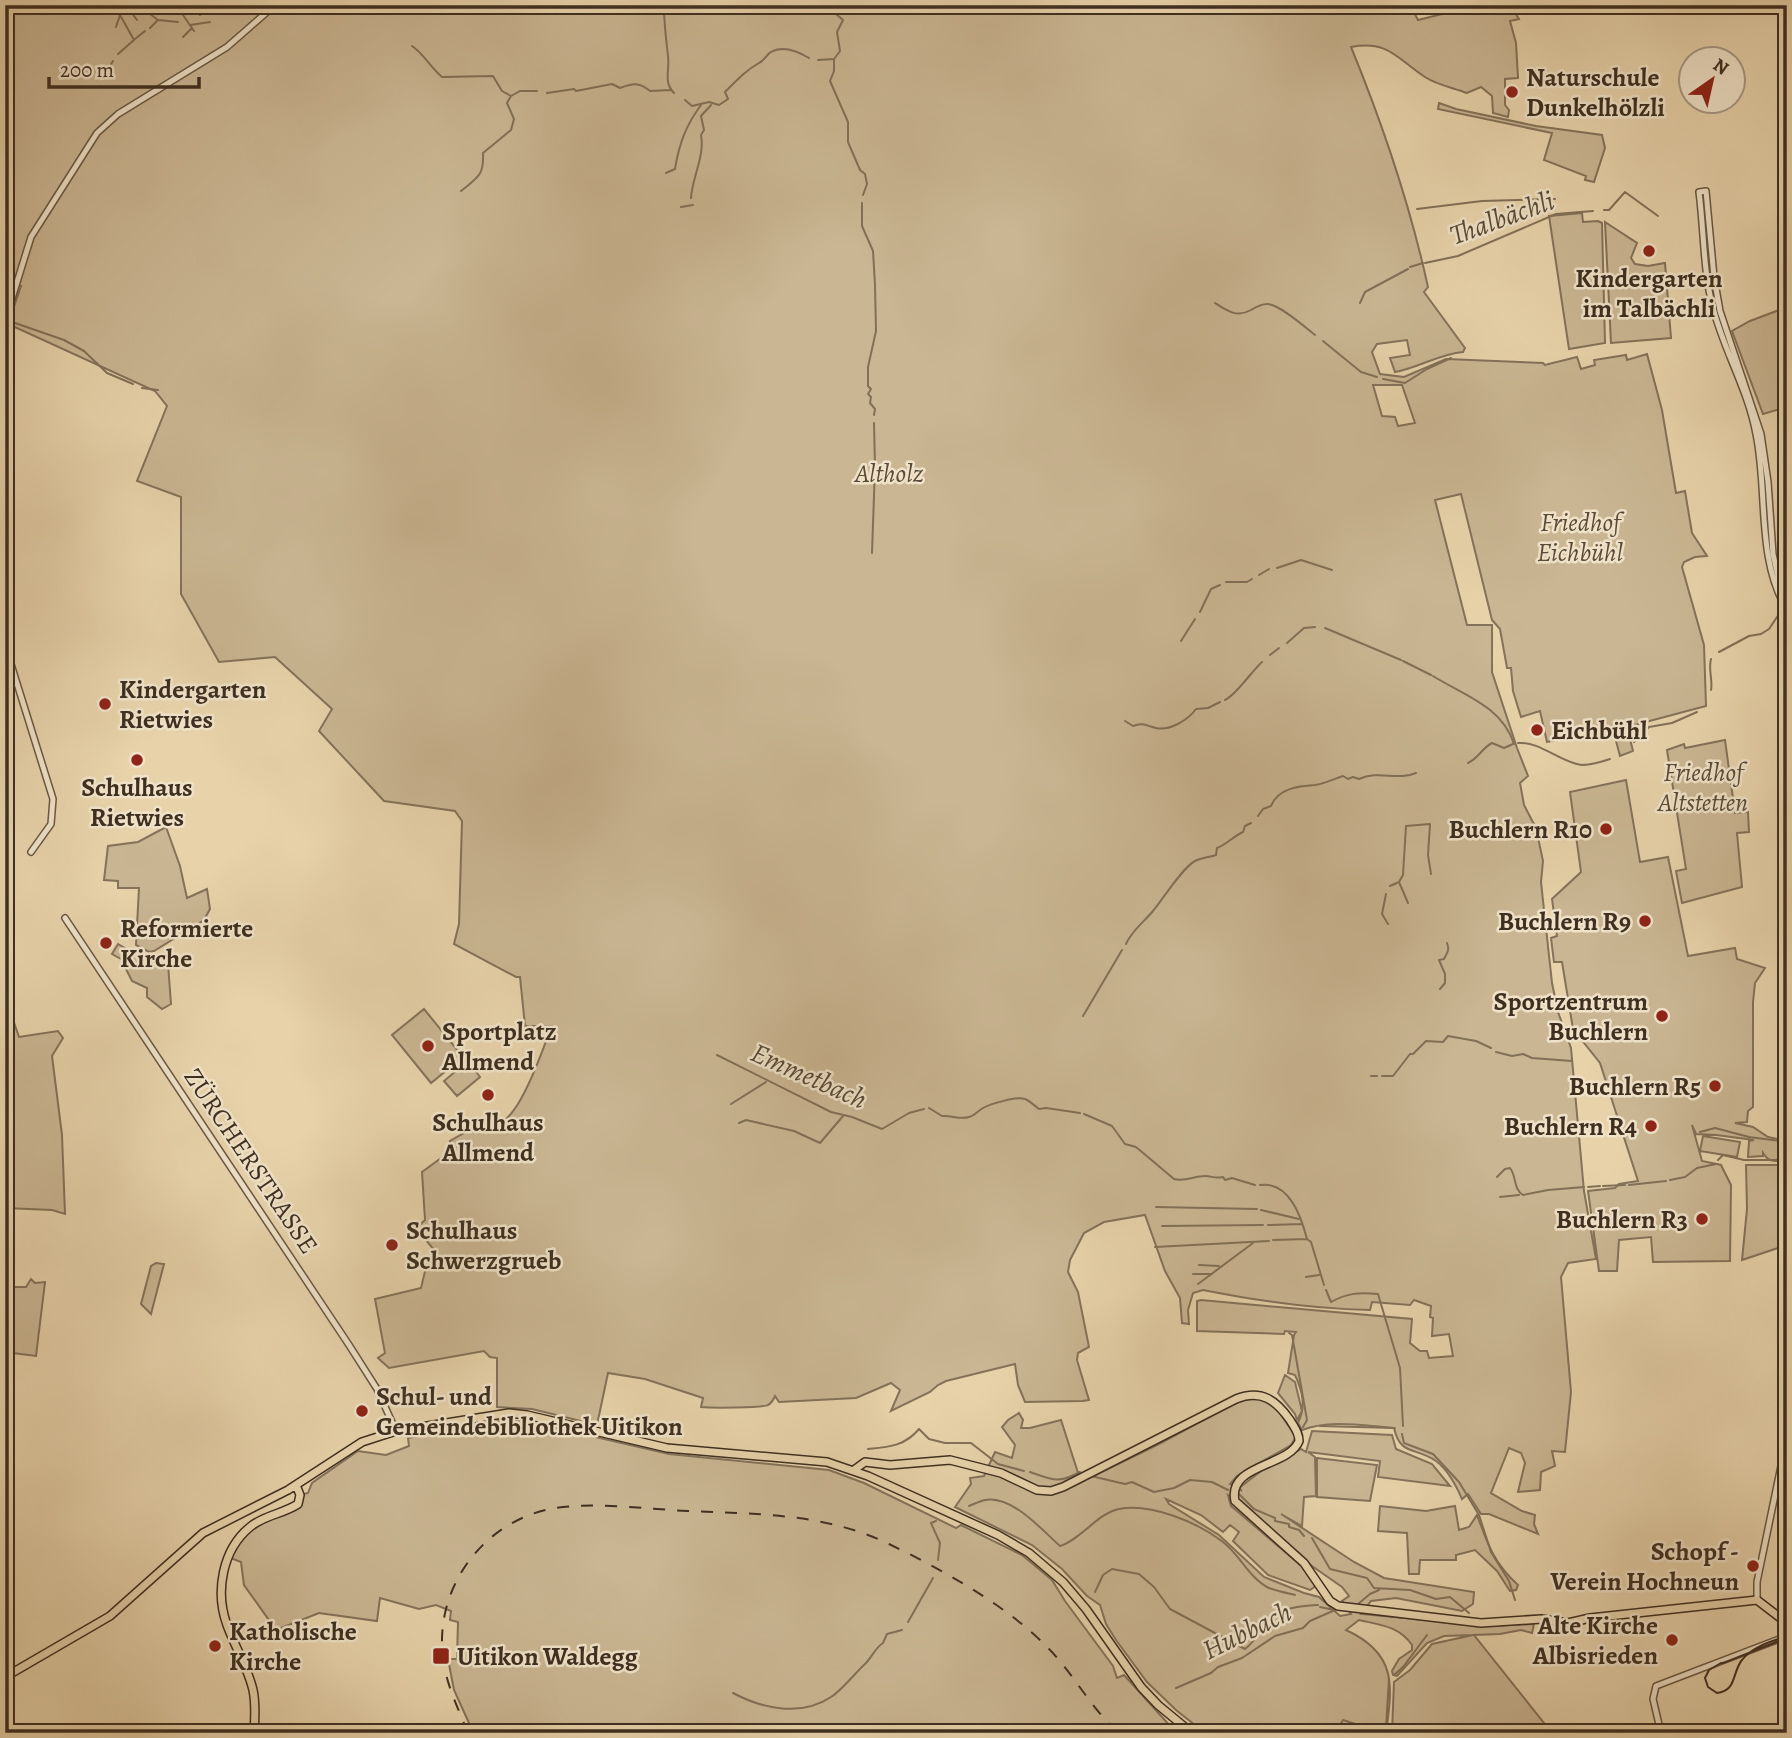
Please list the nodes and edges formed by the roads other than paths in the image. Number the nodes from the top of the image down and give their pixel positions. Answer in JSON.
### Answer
{"nodes":[{"id":1,"x":275,"y":5,"type":"edge"},
{"id":2,"x":1702,"y":192,"type":"dead end"},
{"id":3,"x":5,"y":321,"type":"edge"},
{"id":4,"x":1786,"y":609,"type":"edge"},
{"id":5,"x":5,"y":645,"type":"edge"},
{"id":6,"x":31,"y":852,"type":"dead end"},
{"id":7,"x":65,"y":918,"type":"dead end"},
{"id":8,"x":396,"y":1431,"type":"junction"},
{"id":9,"x":1787,"y":1447,"type":"edge"},
{"id":10,"x":854,"y":1470,"type":"junction"},
{"id":11,"x":296,"y":1485,"type":"junction"},
{"id":12,"x":1757,"y":1600,"type":"junction"},
{"id":13,"x":1787,"y":1623,"type":"edge"},
{"id":14,"x":1787,"y":1636,"type":"edge"},
{"id":15,"x":5,"y":1677,"type":"edge"},
{"id":16,"x":254,"y":1733,"type":"edge"},
{"id":17,"x":1192,"y":1733,"type":"edge"},
{"id":18,"x":1661,"y":1733,"type":"edge"}],
"edges":[{"from":1,"to":3,"type":"street"},
{"from":2,"to":4,"type":"street"},
{"from":5,"to":6,"type":"street"},
{"from":7,"to":8,"type":"street","name":"ZÜRCHERSTRASSE"},
{"from":8,"to":10,"type":"main road"},
{"from":8,"to":11,"type":"main road"},
{"from":9,"to":12,"type":"street"},
{"from":10,"to":12,"type":"main road"},
{"from":10,"to":17,"type":"main road"},
{"from":11,"to":15,"type":"main road"},
{"from":11,"to":16,"type":"main road"},
{"from":12,"to":13,"type":"main road"},
{"from":14,"to":18,"type":"street"}]}
